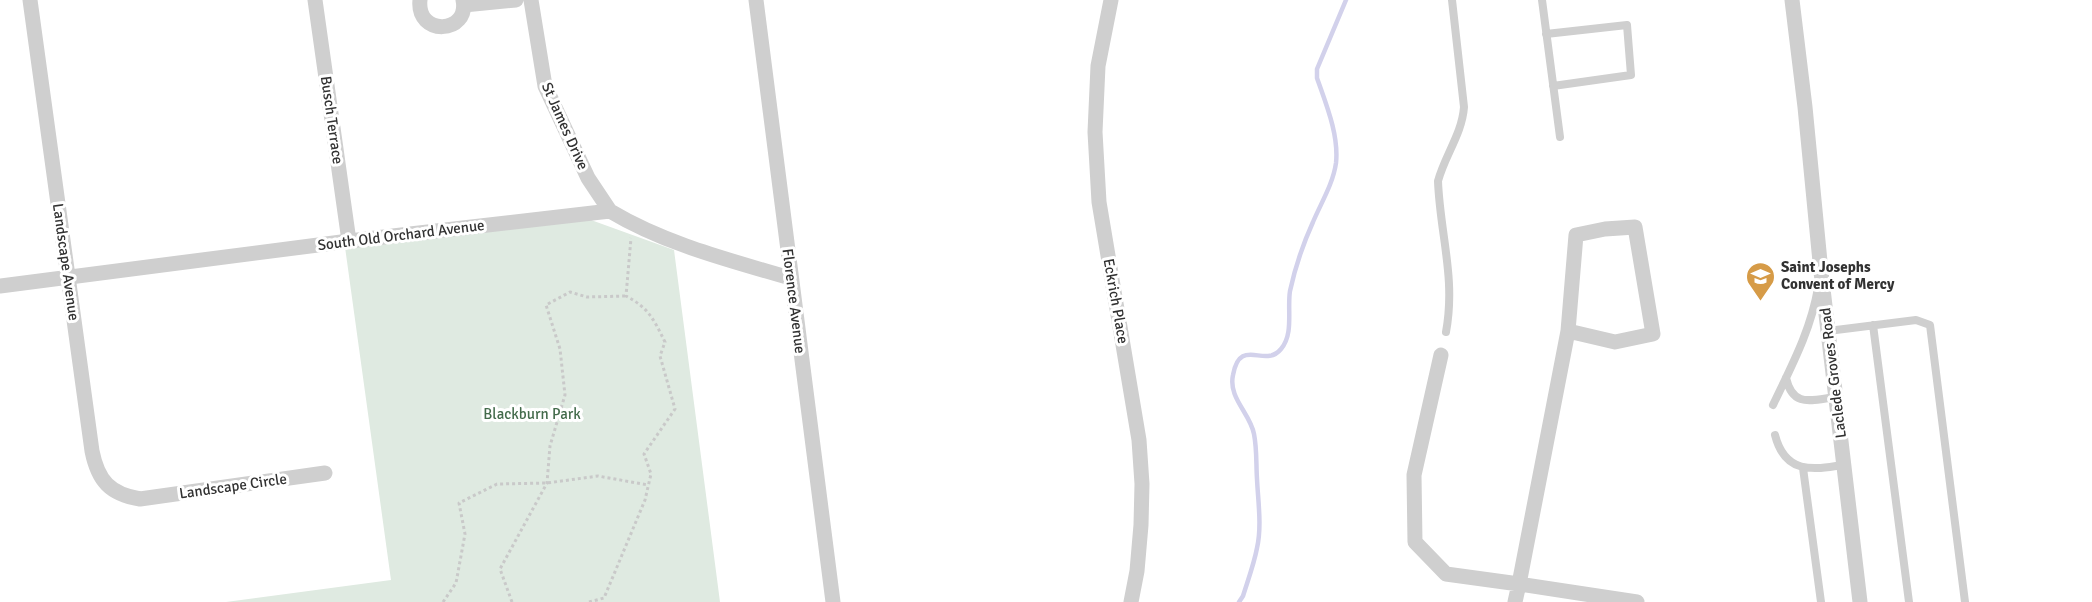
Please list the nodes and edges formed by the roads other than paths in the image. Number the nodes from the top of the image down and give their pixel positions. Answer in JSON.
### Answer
{"nodes":[{"id":1,"x":30,"y":0,"type":"edge"},
{"id":2,"x":315,"y":0,"type":"edge"},
{"id":3,"x":420,"y":0,"type":"edge"},
{"id":4,"x":516,"y":0,"type":"edge"},
{"id":5,"x":531,"y":0,"type":"edge"},
{"id":6,"x":756,"y":0,"type":"edge"},
{"id":7,"x":1111,"y":0,"type":"edge"},
{"id":8,"x":1452,"y":0,"type":"edge"},
{"id":9,"x":1542,"y":0,"type":"edge"},
{"id":10,"x":1792,"y":0,"type":"edge"},
{"id":11,"x":463,"y":2,"type":"edge"},
{"id":12,"x":1546,"y":34,"type":"junction"},
{"id":13,"x":1553,"y":86,"type":"junction"},
{"id":14,"x":1560,"y":137,"type":"dead end"},
{"id":15,"x":610,"y":211,"type":"junction"},
{"id":16,"x":349,"y":241,"type":"junction"},
{"id":17,"x":1821,"y":272,"type":"junction"},
{"id":18,"x":68,"y":277,"type":"junction"},
{"id":19,"x":790,"y":278,"type":"junction"},
{"id":20,"x":0,"y":286,"type":"edge"},
{"id":21,"x":1873,"y":325,"type":"junction"},
{"id":22,"x":1568,"y":331,"type":"junction"},
{"id":23,"x":1828,"y":331,"type":"junction"},
{"id":24,"x":1446,"y":332,"type":"dead end"},
{"id":25,"x":1441,"y":355,"type":"dead end"},
{"id":26,"x":1786,"y":378,"type":"junction"},
{"id":27,"x":1836,"y":396,"type":"junction"},
{"id":28,"x":1773,"y":405,"type":"dead end"},
{"id":29,"x":1775,"y":435,"type":"dead end"},
{"id":30,"x":1844,"y":465,"type":"junction"},
{"id":31,"x":1803,"y":468,"type":"junction"},
{"id":32,"x":326,"y":473,"type":"dead end"},
{"id":33,"x":140,"y":499,"type":"joint"},
{"id":34,"x":1520,"y":584,"type":"junction"},
{"id":35,"x":833,"y":602,"type":"edge"},
{"id":36,"x":1131,"y":602,"type":"edge"},
{"id":37,"x":1515,"y":602,"type":"edge"},
{"id":38,"x":1637,"y":602,"type":"edge"},
{"id":39,"x":1821,"y":602,"type":"edge"},
{"id":40,"x":1860,"y":602,"type":"edge"},
{"id":41,"x":1909,"y":602,"type":"edge"},
{"id":42,"x":1965,"y":602,"type":"edge"}],
"edges":[{"from":1,"to":18,"type":"street","name":"Landscape Avenue"},
{"from":2,"to":16,"type":"street","name":"Busch Terrace"},
{"from":3,"to":11,"type":"street"},
{"from":4,"to":11,"type":"street"},
{"from":5,"to":15,"type":"street","name":"St James Drive"},
{"from":6,"to":19,"type":"street","name":"Florence Avenue"},
{"from":7,"to":36,"type":"street","name":"Eckrich Place"},
{"from":8,"to":24,"type":"lane"},
{"from":9,"to":12,"type":"lane"},
{"from":10,"to":17,"type":"street","name":"Laclede Groves Road"},
{"from":12,"to":13,"type":"lane"},
{"from":12,"to":13,"type":"lane"},
{"from":13,"to":14,"type":"lane"},
{"from":15,"to":16,"type":"street","name":"South Old Orchard Avenue"},
{"from":15,"to":19,"type":"street"},
{"from":16,"to":18,"type":"street","name":"South Old Orchard Avenue"},
{"from":17,"to":23,"type":"street","name":"Laclede Groves Road"},
{"from":17,"to":26,"type":"lane"},
{"from":18,"to":20,"type":"street","name":"South Old Orchard Avenue"},
{"from":18,"to":33,"type":"street","name":"Landscape Avenue"},
{"from":19,"to":35,"type":"street","name":"Florence Avenue"},
{"from":21,"to":23,"type":"lane"},
{"from":21,"to":41,"type":"lane"},
{"from":21,"to":42,"type":"lane"},
{"from":22,"to":22,"type":"street"},
{"from":22,"to":34,"type":"street"},
{"from":23,"to":27,"type":"street","name":"Laclede Groves Road"},
{"from":25,"to":34,"type":"street"},
{"from":26,"to":27,"type":"lane"},
{"from":26,"to":28,"type":"lane"},
{"from":27,"to":30,"type":"street","name":"Laclede Groves Road"},
{"from":29,"to":31,"type":"lane"},
{"from":30,"to":31,"type":"lane"},
{"from":30,"to":40,"type":"street","name":"Laclede Groves Road"},
{"from":31,"to":39,"type":"lane"},
{"from":32,"to":33,"type":"street","name":"Landscape Circle"},
{"from":34,"to":37,"type":"street"},
{"from":34,"to":38,"type":"street"}]}
